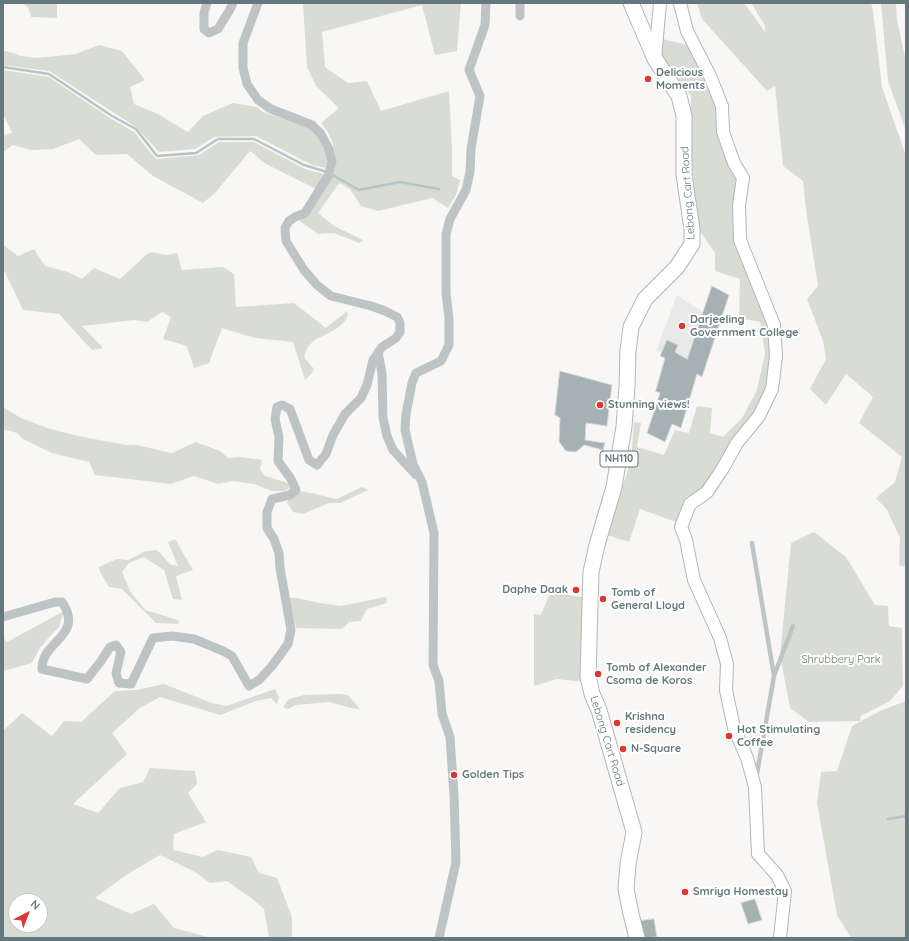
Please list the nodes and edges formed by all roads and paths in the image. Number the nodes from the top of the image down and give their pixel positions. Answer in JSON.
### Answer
{"nodes":[{"id":1,"x":207,"y":3,"type":"edge"},
{"id":2,"x":233,"y":3,"type":"edge"},
{"id":3,"x":258,"y":3,"type":"edge"},
{"id":4,"x":486,"y":3,"type":"edge"},
{"id":5,"x":520,"y":3,"type":"edge"},
{"id":6,"x":631,"y":3,"type":"edge"},
{"id":7,"x":660,"y":3,"type":"edge"},
{"id":8,"x":680,"y":3,"type":"edge"},
{"id":9,"x":520,"y":16,"type":"dead end"},
{"id":10,"x":655,"y":59,"type":"junction"},
{"id":11,"x":378,"y":352,"type":"junction"},
{"id":12,"x":422,"y":482,"type":"junction"},
{"id":13,"x":752,"y":543,"type":"dead end"},
{"id":14,"x":3,"y":617,"type":"edge"},
{"id":15,"x":793,"y":626,"type":"dead end"},
{"id":16,"x":774,"y":676,"type":"junction"},
{"id":17,"x":755,"y":787,"type":"junction"},
{"id":18,"x":439,"y":938,"type":"edge"},
{"id":19,"x":637,"y":938,"type":"edge"},
{"id":20,"x":780,"y":938,"type":"edge"}],
"edges":[{"from":1,"to":2,"type":"street"},
{"from":3,"to":11,"type":"street"},
{"from":4,"to":12,"type":"street"},
{"from":5,"to":9,"type":"street"},
{"from":6,"to":10,"type":"highway","name":"Lebong Cart Road","number":"NH110"},
{"from":7,"to":10,"type":"main road"},
{"from":8,"to":17,"type":"main road"},
{"from":10,"to":19,"type":"highway","name":"Lebong Cart Road","number":"NH110"},
{"from":11,"to":12,"type":"street"},
{"from":11,"to":14,"type":"street"},
{"from":12,"to":18,"type":"street"},
{"from":13,"to":16,"type":"lane"},
{"from":15,"to":16,"type":"lane"},
{"from":16,"to":17,"type":"lane"},
{"from":17,"to":20,"type":"main road"}]}
